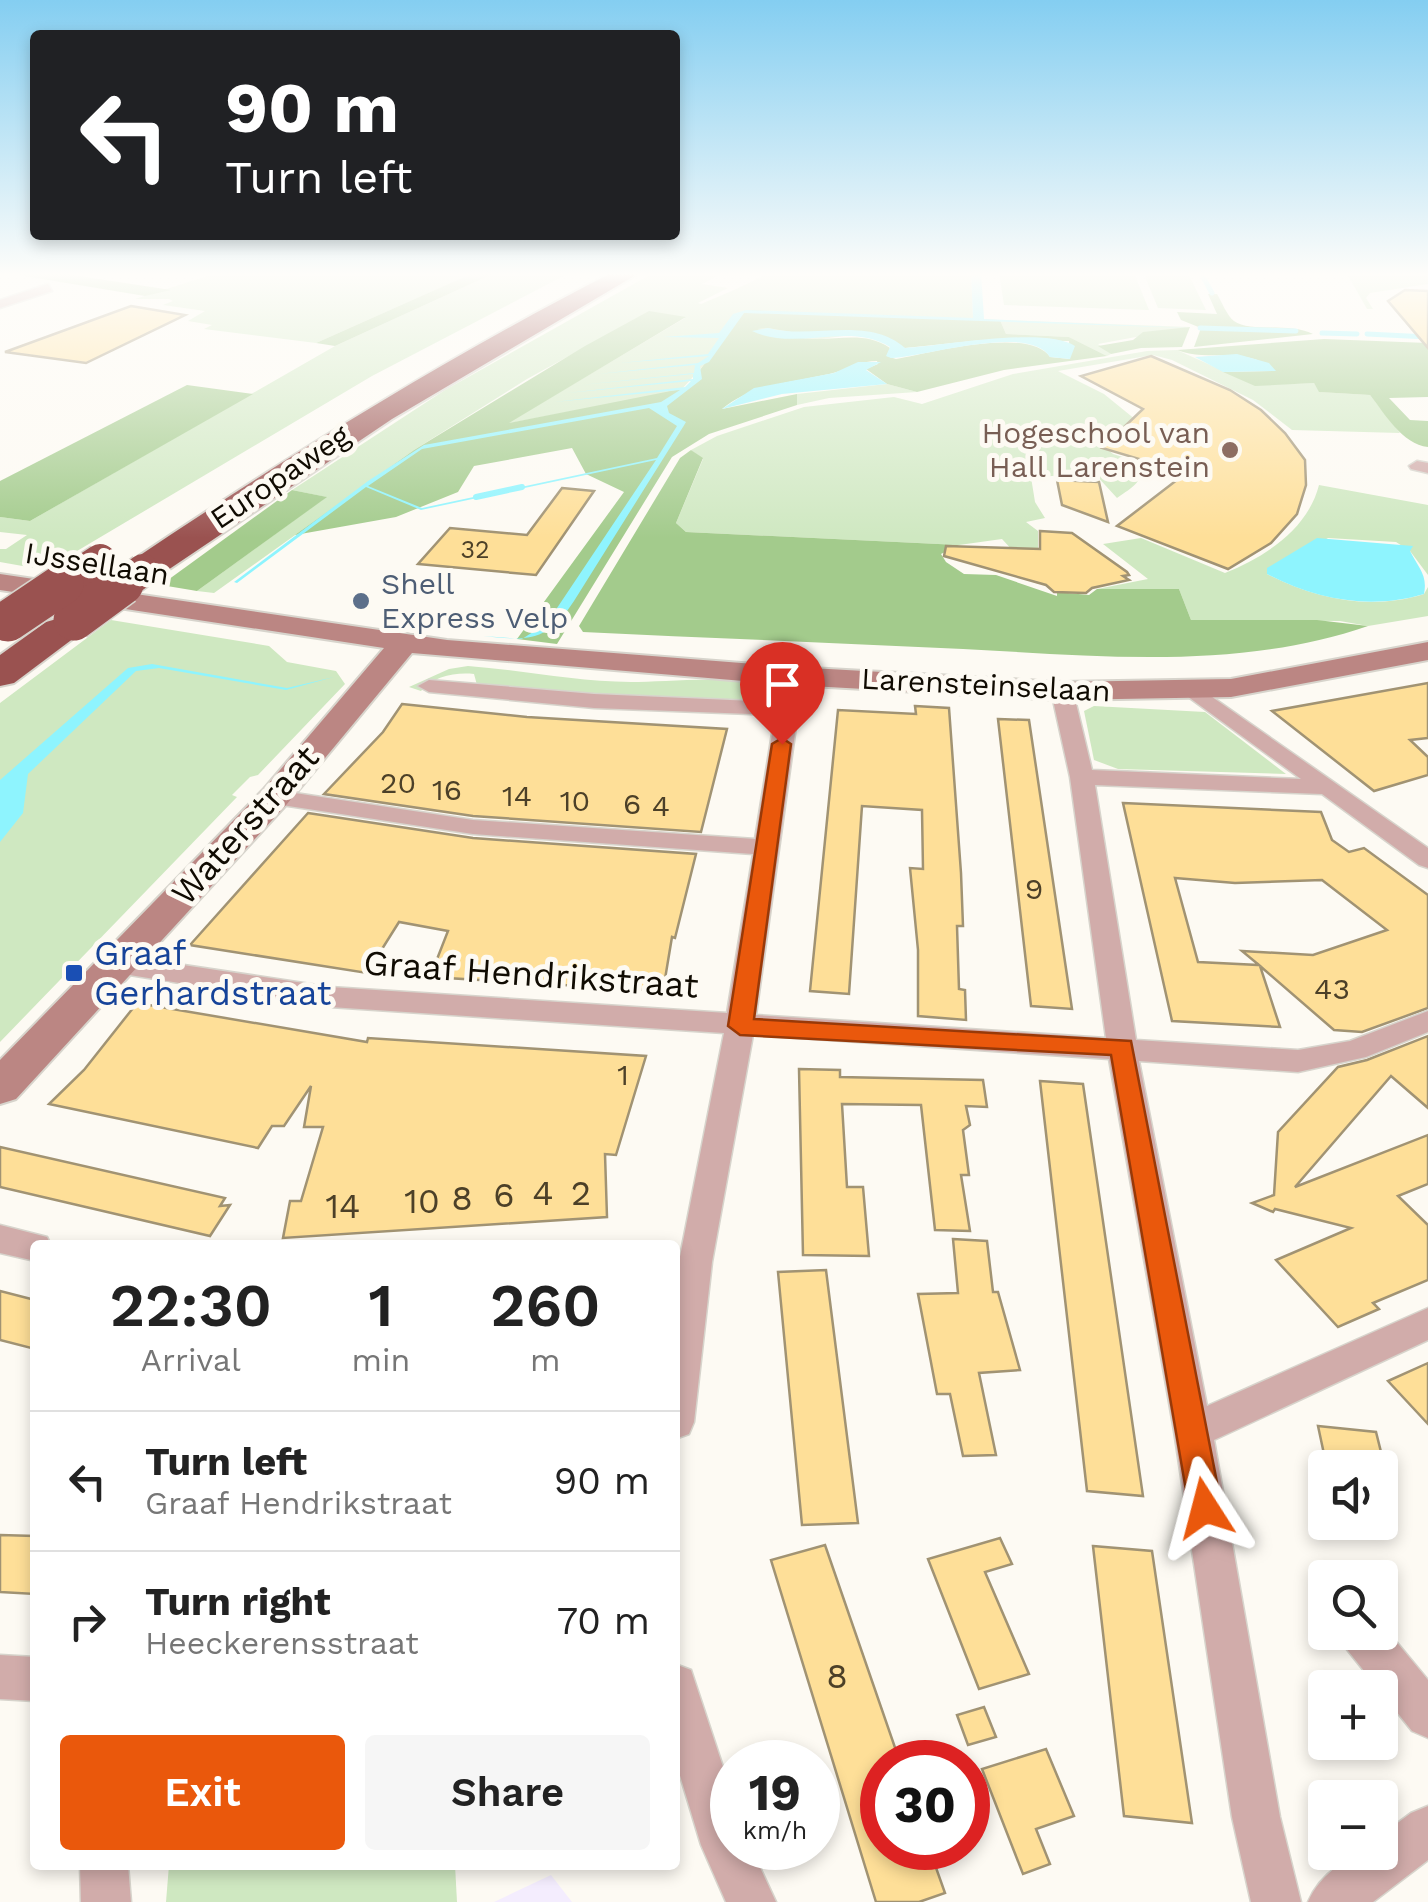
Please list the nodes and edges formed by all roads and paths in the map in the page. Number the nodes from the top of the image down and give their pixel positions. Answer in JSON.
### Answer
{"nodes":[{"id":1,"x":420,"y":361,"type":"edge"},
{"id":2,"x":469,"y":361,"type":"edge"},
{"id":3,"x":286,"y":440,"type":"dead end"},
{"id":4,"x":125,"y":557,"type":"junction"},
{"id":5,"x":0,"y":582,"type":"edge"},
{"id":6,"x":184,"y":610,"type":"joint"},
{"id":7,"x":4,"y":624,"type":"edge"},
{"id":8,"x":404,"y":645,"type":"junction"},
{"id":9,"x":1428,"y":651,"type":"edge"},
{"id":10,"x":0,"y":674,"type":"edge"},
{"id":11,"x":792,"y":676,"type":"junction"},
{"id":12,"x":429,"y":686,"type":"dead end"},
{"id":13,"x":1062,"y":691,"type":"junction"},
{"id":14,"x":1196,"y":692,"type":"junction"},
{"id":15,"x":787,"y":710,"type":"junction"},
{"id":16,"x":1082,"y":777,"type":"junction"},
{"id":17,"x":1324,"y":787,"type":"junction"},
{"id":18,"x":275,"y":797,"type":"junction"},
{"id":19,"x":766,"y":847,"type":"junction"},
{"id":20,"x":1428,"y":860,"type":"edge"},
{"id":21,"x":117,"y":964,"type":"junction"},
{"id":22,"x":1428,"y":1022,"type":"edge"},
{"id":23,"x":740,"y":1026,"type":"junction"},
{"id":24,"x":1122,"y":1048,"type":"junction"},
{"id":25,"x":0,"y":1088,"type":"edge"},
{"id":26,"x":0,"y":1239,"type":"edge"},
{"id":27,"x":30,"y":1246,"type":"edge"},
{"id":28,"x":685,"y":1262,"type":"edge"},
{"id":29,"x":1428,"y":1323,"type":"edge"},
{"id":30,"x":680,"y":1342,"type":"edge"},
{"id":31,"x":1192,"y":1431,"type":"junction"},
{"id":32,"x":1375,"y":1650,"type":"edge"},
{"id":33,"x":0,"y":1677,"type":"edge"},
{"id":34,"x":30,"y":1680,"type":"edge"},
{"id":35,"x":680,"y":1702,"type":"edge"},
{"id":36,"x":1428,"y":1715,"type":"edge"},
{"id":37,"x":1428,"y":1830,"type":"edge"},
{"id":38,"x":104,"y":1870,"type":"edge"},
{"id":39,"x":106,"y":1902,"type":"edge"},
{"id":40,"x":751,"y":1902,"type":"edge"},
{"id":41,"x":1276,"y":1902,"type":"edge"},
{"id":42,"x":1333,"y":1902,"type":"edge"}],
"edges":[{"from":1,"to":3,"type":"highway","name":"Europaweg"},
{"from":2,"to":4,"type":"highway","name":"Europaweg"},
{"from":4,"to":7,"type":"highway","bridge":true},
{"from":4,"to":10,"type":"highway","bridge":true},
{"from":5,"to":6,"type":"main road","name":"IJssellaan"},
{"from":6,"to":8,"type":"main road","name":"Larensteinselaan"},
{"from":8,"to":11,"type":"main road","name":"Larensteinselaan"},
{"from":8,"to":18,"type":"main road","name":"Waterstraat"},
{"from":9,"to":14,"type":"main road","name":"Larensteinselaan"},
{"from":11,"to":13,"type":"main road","name":"Larensteinselaan"},
{"from":11,"to":15,"type":"street"},
{"from":12,"to":15,"type":"street"},
{"from":13,"to":14,"type":"main road","name":"Larensteinselaan"},
{"from":13,"to":16,"type":"street"},
{"from":14,"to":17,"type":"street"},
{"from":15,"to":19,"type":"street"},
{"from":16,"to":17,"type":"street"},
{"from":16,"to":24,"type":"street"},
{"from":17,"to":20,"type":"street"},
{"from":18,"to":19,"type":"street"},
{"from":18,"to":21,"type":"main road","name":"Waterstraat"},
{"from":19,"to":23,"type":"street"},
{"from":21,"to":23,"type":"street","name":"Graaf Hendrikstraat"},
{"from":21,"to":25,"type":"main road","name":"Waterstraat"},
{"from":22,"to":24,"type":"street","name":"Graaf Hendrikstraat"},
{"from":23,"to":24,"type":"street","name":"Graaf Hendrikstraat"},
{"from":23,"to":28,"type":"street"},
{"from":24,"to":31,"type":"street"},
{"from":26,"to":27,"type":"street"},
{"from":28,"to":30,"type":"street"},
{"from":29,"to":31,"type":"street"},
{"from":31,"to":41,"type":"street"},
{"from":32,"to":36,"type":"street"},
{"from":33,"to":34,"type":"street"},
{"from":35,"to":40,"type":"street"},
{"from":37,"to":42,"type":"street"},
{"from":38,"to":39,"type":"street"}]}
